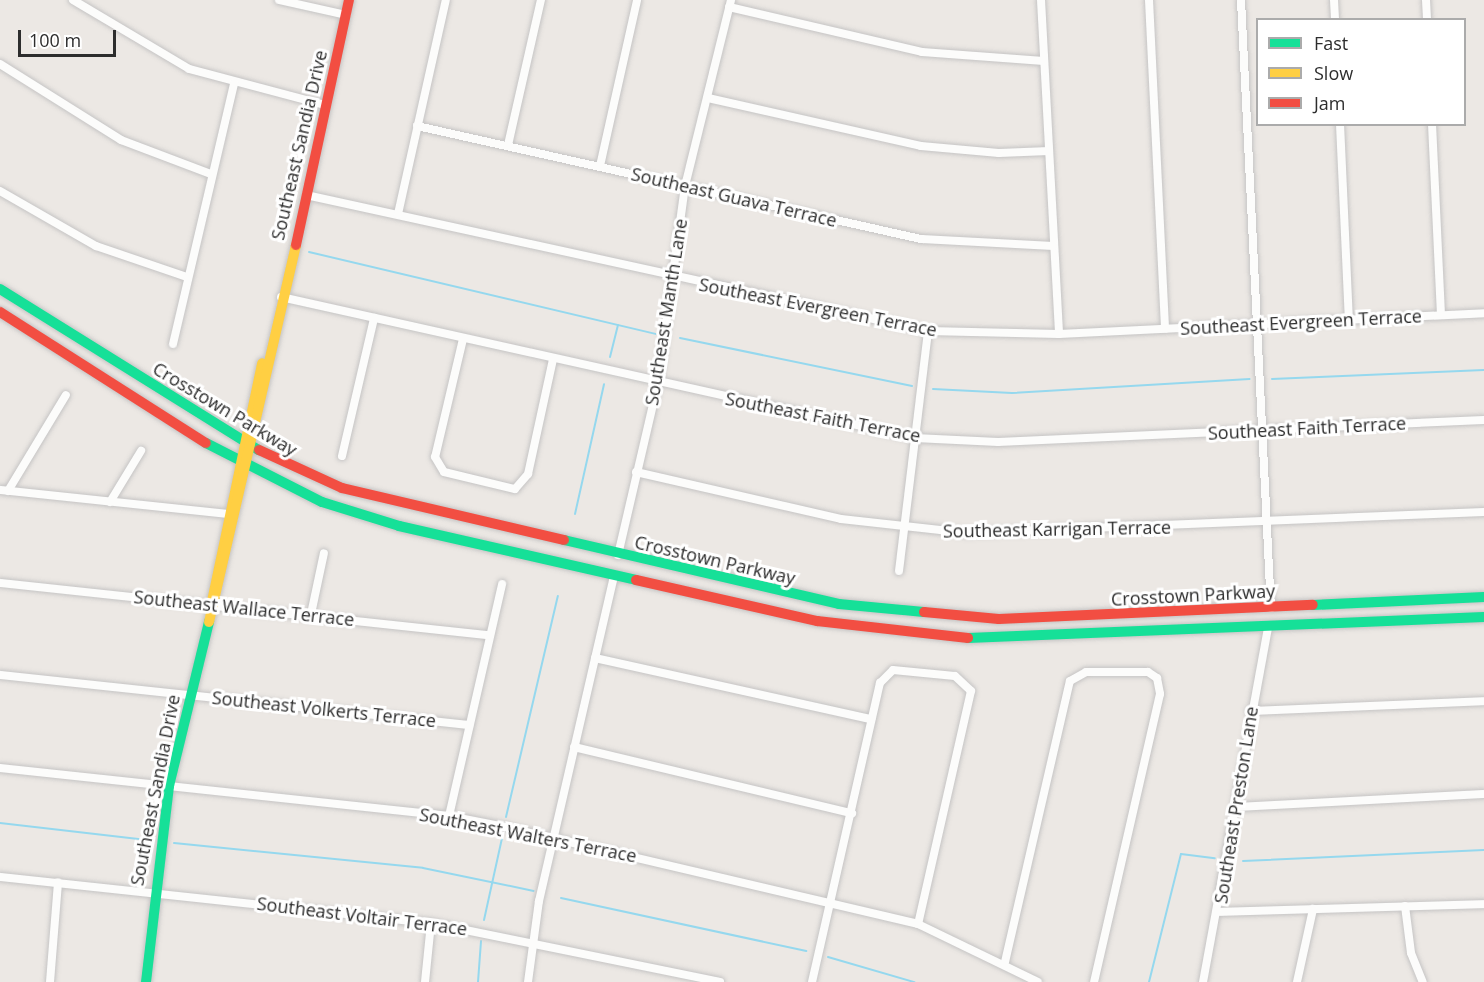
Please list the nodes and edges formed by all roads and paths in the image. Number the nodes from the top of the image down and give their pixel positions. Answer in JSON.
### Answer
{"nodes":[{"id":1,"x":73,"y":0,"type":"edge"},
{"id":2,"x":279,"y":0,"type":"edge"},
{"id":3,"x":349,"y":0,"type":"edge"},
{"id":4,"x":446,"y":0,"type":"edge"},
{"id":5,"x":541,"y":0,"type":"edge"},
{"id":6,"x":637,"y":0,"type":"edge"},
{"id":7,"x":1041,"y":0,"type":"edge"},
{"id":8,"x":1149,"y":0,"type":"edge"},
{"id":9,"x":1241,"y":0,"type":"edge"},
{"id":10,"x":1334,"y":0,"type":"edge"},
{"id":11,"x":1426,"y":0,"type":"edge"},
{"id":12,"x":730,"y":4,"type":"edge"},
{"id":13,"x":346,"y":15,"type":"junction"},
{"id":14,"x":1335,"y":18,"type":"edge"},
{"id":15,"x":1427,"y":18,"type":"edge"},
{"id":16,"x":1044,"y":61,"type":"junction"},
{"id":17,"x":0,"y":64,"type":"edge"},
{"id":18,"x":234,"y":82,"type":"junction"},
{"id":19,"x":708,"y":98,"type":"junction"},
{"id":20,"x":325,"y":105,"type":"junction"},
{"id":21,"x":417,"y":126,"type":"junction"},
{"id":22,"x":1340,"y":126,"type":"edge"},
{"id":23,"x":1432,"y":126,"type":"edge"},
{"id":24,"x":508,"y":145,"type":"junction"},
{"id":25,"x":1049,"y":151,"type":"junction"},
{"id":26,"x":600,"y":166,"type":"junction"},
{"id":27,"x":211,"y":174,"type":"junction"},
{"id":28,"x":685,"y":186,"type":"junction"},
{"id":29,"x":0,"y":191,"type":"edge"},
{"id":30,"x":306,"y":195,"type":"junction"},
{"id":31,"x":398,"y":214,"type":"junction"},
{"id":32,"x":1054,"y":246,"type":"junction"},
{"id":33,"x":187,"y":277,"type":"junction"},
{"id":34,"x":673,"y":277,"type":"junction"},
{"id":35,"x":0,"y":289,"type":"edge"},
{"id":36,"x":281,"y":297,"type":"junction"},
{"id":37,"x":0,"y":312,"type":"edge"},
{"id":38,"x":1484,"y":313,"type":"edge"},
{"id":39,"x":1440,"y":315,"type":"junction"},
{"id":40,"x":374,"y":318,"type":"junction"},
{"id":41,"x":1350,"y":320,"type":"junction"},
{"id":42,"x":1256,"y":324,"type":"junction"},
{"id":43,"x":1165,"y":329,"type":"junction"},
{"id":44,"x":928,"y":331,"type":"junction"},
{"id":45,"x":1059,"y":334,"type":"junction"},
{"id":46,"x":463,"y":339,"type":"junction"},
{"id":47,"x":173,"y":344,"type":"dead end"},
{"id":48,"x":553,"y":359,"type":"junction"},
{"id":49,"x":658,"y":382,"type":"junction"},
{"id":50,"x":66,"y":395,"type":"dead end"},
{"id":51,"x":1484,"y":420,"type":"edge"},
{"id":52,"x":1262,"y":430,"type":"junction"},
{"id":53,"x":915,"y":438,"type":"junction"},
{"id":54,"x":248,"y":445,"type":"junction"},
{"id":55,"x":141,"y":451,"type":"dead end"},
{"id":56,"x":342,"y":456,"type":"dead end"},
{"id":57,"x":243,"y":466,"type":"junction"},
{"id":58,"x":636,"y":472,"type":"junction"},
{"id":59,"x":4,"y":490,"type":"edge"},
{"id":60,"x":110,"y":502,"type":"junction"},
{"id":61,"x":1484,"y":512,"type":"edge"},
{"id":62,"x":227,"y":514,"type":"junction"},
{"id":63,"x":1267,"y":523,"type":"junction"},
{"id":64,"x":904,"y":528,"type":"junction"},
{"id":65,"x":324,"y":553,"type":"dead end"},
{"id":66,"x":618,"y":555,"type":"junction"},
{"id":67,"x":899,"y":571,"type":"dead end"},
{"id":68,"x":614,"y":575,"type":"junction"},
{"id":69,"x":0,"y":584,"type":"edge"},
{"id":70,"x":502,"y":584,"type":"dead end"},
{"id":71,"x":776,"y":591,"type":"junction"},
{"id":72,"x":1484,"y":597,"type":"edge"},
{"id":73,"x":211,"y":606,"type":"junction"},
{"id":74,"x":1484,"y":606,"type":"edge"},
{"id":75,"x":1271,"y":608,"type":"junction"},
{"id":76,"x":765,"y":609,"type":"junction"},
{"id":77,"x":311,"y":614,"type":"junction"},
{"id":78,"x":1117,"y":615,"type":"junction"},
{"id":79,"x":1482,"y":617,"type":"edge"},
{"id":80,"x":1268,"y":628,"type":"junction"},
{"id":81,"x":1110,"y":635,"type":"junction"},
{"id":82,"x":489,"y":636,"type":"junction"},
{"id":83,"x":595,"y":657,"type":"junction"},
{"id":84,"x":0,"y":675,"type":"edge"},
{"id":85,"x":190,"y":694,"type":"junction"},
{"id":86,"x":1484,"y":701,"type":"edge"},
{"id":87,"x":1250,"y":711,"type":"junction"},
{"id":88,"x":871,"y":719,"type":"junction"},
{"id":89,"x":469,"y":725,"type":"junction"},
{"id":90,"x":574,"y":747,"type":"junction"},
{"id":91,"x":0,"y":768,"type":"edge"},
{"id":92,"x":169,"y":786,"type":"junction"},
{"id":93,"x":1484,"y":794,"type":"edge"},
{"id":94,"x":1236,"y":807,"type":"junction"},
{"id":95,"x":852,"y":813,"type":"junction"},
{"id":96,"x":449,"y":816,"type":"junction"},
{"id":97,"x":554,"y":838,"type":"junction"},
{"id":98,"x":0,"y":877,"type":"edge"},
{"id":99,"x":58,"y":882,"type":"junction"},
{"id":100,"x":152,"y":893,"type":"junction"},
{"id":101,"x":830,"y":900,"type":"junction"},
{"id":102,"x":1484,"y":904,"type":"edge"},
{"id":103,"x":1405,"y":906,"type":"junction"},
{"id":104,"x":1313,"y":909,"type":"junction"},
{"id":105,"x":1220,"y":912,"type":"junction"},
{"id":106,"x":431,"y":923,"type":"junction"},
{"id":107,"x":918,"y":924,"type":"junction"},
{"id":108,"x":532,"y":942,"type":"junction"},
{"id":109,"x":1005,"y":962,"type":"junction"},
{"id":110,"x":50,"y":982,"type":"edge"},
{"id":111,"x":146,"y":982,"type":"edge"},
{"id":112,"x":425,"y":982,"type":"edge"},
{"id":113,"x":528,"y":982,"type":"edge"},
{"id":114,"x":720,"y":982,"type":"edge"},
{"id":115,"x":812,"y":982,"type":"edge"},
{"id":116,"x":1038,"y":982,"type":"edge"},
{"id":117,"x":1094,"y":982,"type":"edge"},
{"id":118,"x":1203,"y":982,"type":"edge"},
{"id":119,"x":1297,"y":982,"type":"edge"},
{"id":120,"x":1423,"y":982,"type":"edge"}],
"edges":[{"from":1,"to":18,"type":"street"},
{"from":2,"to":13,"type":"street"},
{"from":3,"to":13,"type":"main road","name":"Southeast Sandia Drive"},
{"from":4,"to":21,"type":"street"},
{"from":5,"to":24,"type":"street"},
{"from":6,"to":26,"type":"street"},
{"from":7,"to":16,"type":"street"},
{"from":8,"to":43,"type":"street"},
{"from":9,"to":42,"type":"street"},
{"from":10,"to":14,"type":"street"},
{"from":11,"to":15,"type":"street"},
{"from":12,"to":16,"type":"street"},
{"from":12,"to":19,"type":"street","name":"Southeast Manth Lane"},
{"from":13,"to":20,"type":"main road","name":"Southeast Sandia Drive"},
{"from":16,"to":25,"type":"street"},
{"from":17,"to":27,"type":"street"},
{"from":18,"to":20,"type":"street"},
{"from":18,"to":27,"type":"street"},
{"from":19,"to":25,"type":"street"},
{"from":19,"to":28,"type":"street","name":"Southeast Manth Lane"},
{"from":20,"to":30,"type":"main road","name":"Southeast Sandia Drive"},
{"from":21,"to":24,"type":"street","name":"Southeast Guava Terrace"},
{"from":21,"to":31,"type":"street"},
{"from":22,"to":41,"type":"street"},
{"from":23,"to":39,"type":"street"},
{"from":24,"to":26,"type":"street","name":"Southeast Guava Terrace"},
{"from":25,"to":32,"type":"street"},
{"from":26,"to":28,"type":"street","name":"Southeast Guava Terrace"},
{"from":27,"to":33,"type":"street"},
{"from":28,"to":32,"type":"street","name":"Southeast Guava Terrace"},
{"from":28,"to":34,"type":"street","name":"Southeast Manth Lane"},
{"from":29,"to":33,"type":"street"},
{"from":30,"to":31,"type":"street","name":"Southeast Evergreen Terrace"},
{"from":30,"to":36,"type":"main road","name":"Southeast Sandia Drive"},
{"from":31,"to":34,"type":"street","name":"Southeast Evergreen Terrace"},
{"from":32,"to":45,"type":"street"},
{"from":33,"to":47,"type":"street"},
{"from":34,"to":44,"type":"street","name":"Southeast Evergreen Terrace"},
{"from":34,"to":49,"type":"street","name":"Southeast Manth Lane"},
{"from":35,"to":54,"type":"main road","name":"Crosstown Parkway"},
{"from":36,"to":40,"type":"street","name":"Southeast Faith Terrace"},
{"from":36,"to":54,"type":"main road","name":"Southeast Sandia Drive"},
{"from":37,"to":57,"type":"main road","name":"Crosstown Parkway"},
{"from":38,"to":39,"type":"street","name":"Southeast Evergreen Terrace"},
{"from":39,"to":41,"type":"street","name":"Southeast Evergreen Terrace"},
{"from":40,"to":46,"type":"street","name":"Southeast Faith Terrace"},
{"from":40,"to":56,"type":"street"},
{"from":41,"to":42,"type":"street","name":"Southeast Evergreen Terrace"},
{"from":42,"to":43,"type":"street","name":"Southeast Evergreen Terrace"},
{"from":42,"to":52,"type":"street"},
{"from":43,"to":45,"type":"street","name":"Southeast Evergreen Terrace"},
{"from":44,"to":45,"type":"street","name":"Southeast Evergreen Terrace"},
{"from":44,"to":53,"type":"street"},
{"from":46,"to":48,"type":"street","name":"Southeast Faith Terrace"},
{"from":46,"to":48,"type":"street"},
{"from":48,"to":49,"type":"street","name":"Southeast Faith Terrace"},
{"from":49,"to":53,"type":"street","name":"Southeast Faith Terrace"},
{"from":49,"to":58,"type":"street","name":"Southeast Manth Lane"},
{"from":50,"to":59,"type":"street"},
{"from":51,"to":52,"type":"street","name":"Southeast Faith Terrace"},
{"from":52,"to":53,"type":"street","name":"Southeast Faith Terrace"},
{"from":52,"to":63,"type":"street"},
{"from":53,"to":64,"type":"street"},
{"from":54,"to":57,"type":"main road","name":"Southeast Sandia Drive"},
{"from":54,"to":66,"type":"main road","name":"Crosstown Parkway"},
{"from":55,"to":60,"type":"street"},
{"from":57,"to":62,"type":"main road","name":"Southeast Sandia Drive"},
{"from":57,"to":68,"type":"main road","name":"Crosstown Parkway"},
{"from":57,"to":73,"type":"main road","name":"Southeast Sandia Drive"},
{"from":58,"to":64,"type":"street","name":"Southeast Karrigan Terrace"},
{"from":58,"to":66,"type":"street","name":"Southeast Manth Lane"},
{"from":59,"to":60,"type":"street"},
{"from":60,"to":62,"type":"street"},
{"from":61,"to":63,"type":"street","name":"Southeast Karrigan Terrace"},
{"from":62,"to":73,"type":"main road","name":"Southeast Sandia Drive"},
{"from":63,"to":64,"type":"street","name":"Southeast Karrigan Terrace"},
{"from":63,"to":75,"type":"street"},
{"from":64,"to":67,"type":"street"},
{"from":65,"to":77,"type":"street"},
{"from":66,"to":71,"type":"main road","name":"Crosstown Parkway"},
{"from":68,"to":76,"type":"main road","name":"Crosstown Parkway"},
{"from":68,"to":83,"type":"street"},
{"from":69,"to":73,"type":"street","name":"Southeast Wallace Terrace"},
{"from":70,"to":82,"type":"street"},
{"from":71,"to":76,"type":"main road"},
{"from":71,"to":78,"type":"main road","name":"Crosstown Parkway"},
{"from":72,"to":75,"type":"main road","name":"Crosstown Parkway"},
{"from":73,"to":77,"type":"street","name":"Southeast Wallace Terrace"},
{"from":73,"to":85,"type":"main road","name":"Southeast Sandia Drive"},
{"from":74,"to":79,"type":"main road"},
{"from":75,"to":78,"type":"main road","name":"Crosstown Parkway"},
{"from":76,"to":81,"type":"main road","name":"Crosstown Parkway"},
{"from":77,"to":82,"type":"street","name":"Southeast Wallace Terrace"},
{"from":78,"to":81,"type":"main road"},
{"from":79,"to":80,"type":"main road","name":"Crosstown Parkway"},
{"from":80,"to":81,"type":"main road","name":"Crosstown Parkway"},
{"from":80,"to":87,"type":"street","name":"Southeast Preston Lane"},
{"from":82,"to":89,"type":"street"},
{"from":83,"to":88,"type":"street"},
{"from":83,"to":90,"type":"street"},
{"from":84,"to":85,"type":"street","name":"Southeast Volkerts Terrace"},
{"from":85,"to":89,"type":"street","name":"Southeast Volkerts Terrace"},
{"from":85,"to":92,"type":"main road","name":"Southeast Sandia Drive"},
{"from":86,"to":87,"type":"street"},
{"from":87,"to":94,"type":"street","name":"Southeast Preston Lane"},
{"from":88,"to":95,"type":"street"},
{"from":88,"to":107,"type":"street"},
{"from":89,"to":96,"type":"street"},
{"from":90,"to":95,"type":"street"},
{"from":90,"to":97,"type":"street"},
{"from":91,"to":92,"type":"street","name":"Southeast Walters Terrace"},
{"from":92,"to":96,"type":"street","name":"Southeast Walters Terrace"},
{"from":92,"to":100,"type":"main road","name":"Southeast Sandia Drive"},
{"from":93,"to":94,"type":"street"},
{"from":94,"to":105,"type":"street","name":"Southeast Preston Lane"},
{"from":95,"to":101,"type":"street"},
{"from":96,"to":97,"type":"street","name":"Southeast Walters Terrace"},
{"from":97,"to":101,"type":"street","name":"Southeast Walters Terrace"},
{"from":97,"to":108,"type":"street"},
{"from":98,"to":99,"type":"street","name":"Southeast Voltair Terrace"},
{"from":99,"to":100,"type":"street","name":"Southeast Voltair Terrace"},
{"from":99,"to":110,"type":"street"},
{"from":100,"to":106,"type":"street","name":"Southeast Voltair Terrace"},
{"from":100,"to":111,"type":"main road","name":"Southeast Sandia Drive"},
{"from":101,"to":107,"type":"street","name":"Southeast Walters Terrace"},
{"from":101,"to":115,"type":"street"},
{"from":102,"to":103,"type":"street"},
{"from":103,"to":104,"type":"street"},
{"from":103,"to":120,"type":"street"},
{"from":104,"to":105,"type":"street"},
{"from":104,"to":119,"type":"street"},
{"from":105,"to":118,"type":"street","name":"Southeast Preston Lane"},
{"from":106,"to":108,"type":"street","name":"Southeast Voltair Terrace"},
{"from":106,"to":112,"type":"street"},
{"from":107,"to":109,"type":"street","name":"Southeast Walters Terrace"},
{"from":108,"to":113,"type":"street"},
{"from":108,"to":114,"type":"street","name":"Southeast Voltair Terrace"},
{"from":109,"to":116,"type":"street","name":"Southeast Walters Terrace"},
{"from":109,"to":117,"type":"street"}]}
